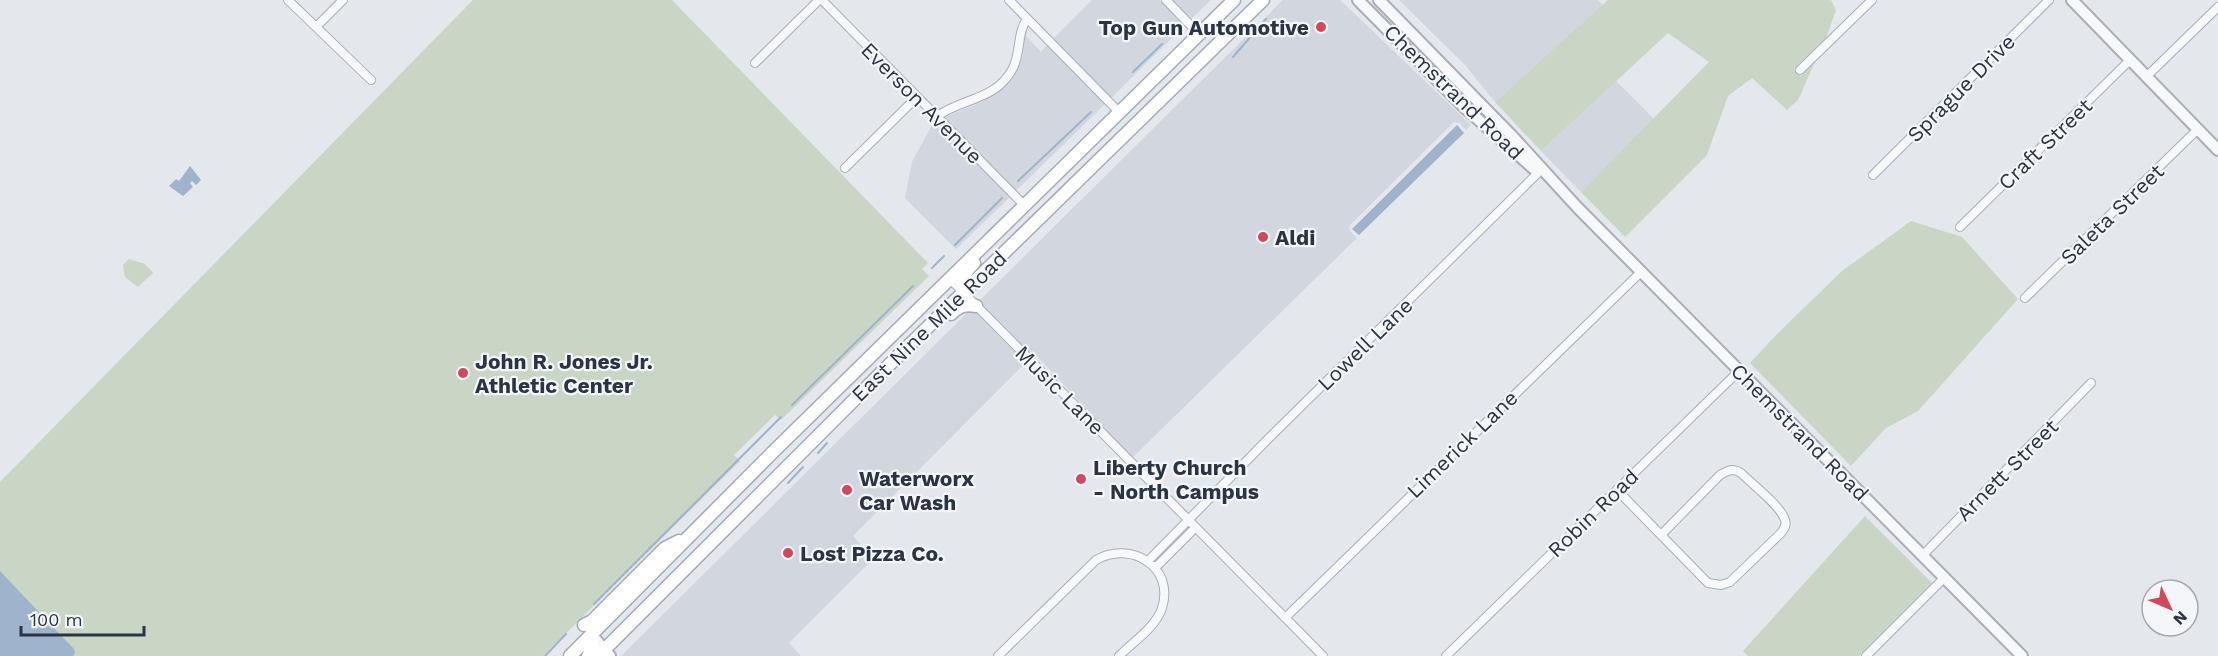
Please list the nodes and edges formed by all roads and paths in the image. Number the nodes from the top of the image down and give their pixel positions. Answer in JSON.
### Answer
{"nodes":[{"id":1,"x":288,"y":0,"type":"edge"},
{"id":2,"x":343,"y":0,"type":"edge"},
{"id":3,"x":821,"y":0,"type":"edge"},
{"id":4,"x":1166,"y":0,"type":"edge"},
{"id":5,"x":1234,"y":0,"type":"edge"},
{"id":6,"x":1253,"y":0,"type":"edge"},
{"id":7,"x":1263,"y":0,"type":"edge"},
{"id":8,"x":1273,"y":0,"type":"edge"},
{"id":9,"x":1358,"y":0,"type":"edge"},
{"id":10,"x":1379,"y":0,"type":"edge"},
{"id":11,"x":1872,"y":0,"type":"edge"},
{"id":12,"x":2049,"y":0,"type":"edge"},
{"id":13,"x":2072,"y":0,"type":"edge"},
{"id":14,"x":1012,"y":1,"type":"edge"},
{"id":15,"x":2218,"y":7,"type":"edge"},
{"id":16,"x":1027,"y":19,"type":"junction"},
{"id":17,"x":316,"y":27,"type":"junction"},
{"id":18,"x":1199,"y":34,"type":"junction"},
{"id":19,"x":2130,"y":60,"type":"junction"},
{"id":20,"x":755,"y":63,"type":"dead end"},
{"id":21,"x":1800,"y":70,"type":"dead end"},
{"id":22,"x":2146,"y":76,"type":"junction"},
{"id":23,"x":371,"y":80,"type":"dead end"},
{"id":24,"x":1177,"y":84,"type":"junction"},
{"id":25,"x":917,"y":97,"type":"junction"},
{"id":26,"x":1119,"y":112,"type":"junction"},
{"id":27,"x":936,"y":117,"type":"junction"},
{"id":28,"x":2198,"y":129,"type":"junction"},
{"id":29,"x":2218,"y":150,"type":"edge"},
{"id":30,"x":1102,"y":157,"type":"junction"},
{"id":31,"x":845,"y":168,"type":"dead end"},
{"id":32,"x":1089,"y":170,"type":"junction"},
{"id":33,"x":1541,"y":171,"type":"junction"},
{"id":34,"x":1873,"y":175,"type":"dead end"},
{"id":35,"x":1084,"y":188,"type":"dead end"},
{"id":36,"x":1024,"y":205,"type":"junction"},
{"id":37,"x":1960,"y":227,"type":"dead end"},
{"id":38,"x":987,"y":270,"type":"junction"},
{"id":39,"x":1641,"y":272,"type":"junction"},
{"id":40,"x":949,"y":278,"type":"junction"},
{"id":41,"x":963,"y":293,"type":"junction"},
{"id":42,"x":2025,"y":298,"type":"dead end"},
{"id":43,"x":976,"y":306,"type":"junction"},
{"id":44,"x":890,"y":364,"type":"junction"},
{"id":45,"x":1739,"y":371,"type":"junction"},
{"id":46,"x":852,"y":374,"type":"junction"},
{"id":47,"x":2091,"y":383,"type":"dead end"},
{"id":48,"x":789,"y":466,"type":"junction"},
{"id":49,"x":750,"y":475,"type":"junction"},
{"id":50,"x":1617,"y":490,"type":"junction"},
{"id":51,"x":1187,"y":519,"type":"junction"},
{"id":52,"x":1195,"y":528,"type":"junction"},
{"id":53,"x":1661,"y":535,"type":"junction"},
{"id":54,"x":1923,"y":555,"type":"junction"},
{"id":55,"x":1148,"y":561,"type":"junction"},
{"id":56,"x":1155,"y":568,"type":"junction"},
{"id":57,"x":1945,"y":577,"type":"junction"},
{"id":58,"x":1285,"y":618,"type":"junction"},
{"id":59,"x":588,"y":630,"type":"junction"},
{"id":60,"x":604,"y":654,"type":"edge"},
{"id":61,"x":570,"y":656,"type":"edge"},
{"id":62,"x":588,"y":656,"type":"edge"},
{"id":63,"x":998,"y":656,"type":"edge"},
{"id":64,"x":1119,"y":656,"type":"edge"},
{"id":65,"x":1323,"y":656,"type":"edge"},
{"id":66,"x":1446,"y":656,"type":"edge"},
{"id":67,"x":1866,"y":656,"type":"edge"},
{"id":68,"x":2022,"y":656,"type":"edge"}],
"edges":[{"from":1,"to":17,"type":"street"},
{"from":2,"to":17,"type":"street"},
{"from":3,"to":20,"type":"street"},
{"from":3,"to":25,"type":"street","name":"Everson Avenue"},
{"from":4,"to":18,"type":"street"},
{"from":5,"to":18,"type":"main road","name":"East Nine Mile Road"},
{"from":6,"to":24,"type":"main road"},
{"from":7,"to":24,"type":"main road","name":"East Nine Mile Road"},
{"from":8,"to":30,"type":"main road"},
{"from":9,"to":33,"type":"street","name":"Chemstrand Road"},
{"from":10,"to":33,"type":"street","name":"Chemstrand Road"},
{"from":11,"to":21,"type":"street"},
{"from":12,"to":34,"type":"street","name":"Sprague Drive"},
{"from":13,"to":19,"type":"street"},
{"from":14,"to":16,"type":"street"},
{"from":15,"to":22,"type":"street"},
{"from":16,"to":26,"type":"street"},
{"from":16,"to":27,"type":"street"},
{"from":17,"to":23,"type":"street"},
{"from":18,"to":26,"type":"main road","name":"East Nine Mile Road"},
{"from":19,"to":22,"type":"street"},
{"from":19,"to":37,"type":"street","name":"Craft Street"},
{"from":22,"to":28,"type":"street"},
{"from":24,"to":30,"type":"main road","name":"East Nine Mile Road"},
{"from":25,"to":27,"type":"street","name":"Everson Avenue"},
{"from":25,"to":31,"type":"street"},
{"from":26,"to":32,"type":"main road"},
{"from":26,"to":36,"type":"main road","name":"East Nine Mile Road"},
{"from":27,"to":36,"type":"street","name":"Everson Avenue"},
{"from":28,"to":29,"type":"street"},
{"from":28,"to":42,"type":"street","name":"Saleta Street"},
{"from":30,"to":32,"type":"main road","name":"East Nine Mile Road"},
{"from":32,"to":38,"type":"main road","name":"East Nine Mile Road"},
{"from":33,"to":39,"type":"street","name":"Chemstrand Road"},
{"from":33,"to":51,"type":"street","name":"Lowell Lane"},
{"from":35,"to":38,"type":"main road"},
{"from":36,"to":40,"type":"main road","name":"East Nine Mile Road"},
{"from":36,"to":41,"type":"main road"},
{"from":38,"to":41,"type":"main road","name":"East Nine Mile Road"},
{"from":39,"to":45,"type":"street","name":"Chemstrand Road"},
{"from":39,"to":58,"type":"street","name":"Limerick Lane"},
{"from":40,"to":41,"type":"street","name":"Music Lane"},
{"from":40,"to":46,"type":"main road","name":"East Nine Mile Road"},
{"from":41,"to":43,"type":"street","name":"Music Lane"},
{"from":41,"to":44,"type":"main road","name":"East Nine Mile Road"},
{"from":43,"to":44,"type":"main road"},
{"from":43,"to":51,"type":"street","name":"Music Lane"},
{"from":44,"to":48,"type":"main road","name":"East Nine Mile Road"},
{"from":45,"to":50,"type":"street","name":"Robin Road"},
{"from":45,"to":54,"type":"street","name":"Chemstrand Road"},
{"from":46,"to":48,"type":"main road"},
{"from":46,"to":49,"type":"main road","name":"East Nine Mile Road"},
{"from":47,"to":54,"type":"street","name":"Arnett Street"},
{"from":48,"to":60,"type":"main road","name":"East Nine Mile Road"},
{"from":49,"to":59,"type":"main road","name":"East Nine Mile Road"},
{"from":49,"to":60,"type":"main road"},
{"from":50,"to":53,"type":"street"},
{"from":50,"to":66,"type":"street","name":"Robin Road"},
{"from":51,"to":52,"type":"street","name":"Music Lane"},
{"from":51,"to":55,"type":"street","name":"Lowell Lane"},
{"from":52,"to":56,"type":"street"},
{"from":52,"to":58,"type":"street","name":"Music Lane"},
{"from":53,"to":53,"type":"street"},
{"from":54,"to":57,"type":"street","name":"Chemstrand Road"},
{"from":55,"to":56,"type":"street"},
{"from":55,"to":63,"type":"street"},
{"from":56,"to":64,"type":"street"},
{"from":57,"to":67,"type":"street"},
{"from":57,"to":68,"type":"street","name":"Chemstrand Road"},
{"from":58,"to":65,"type":"street","name":"Music Lane"},
{"from":59,"to":60,"type":"street"},
{"from":59,"to":61,"type":"main road","name":"East Nine Mile Road"},
{"from":59,"to":62,"type":"main road"}]}
